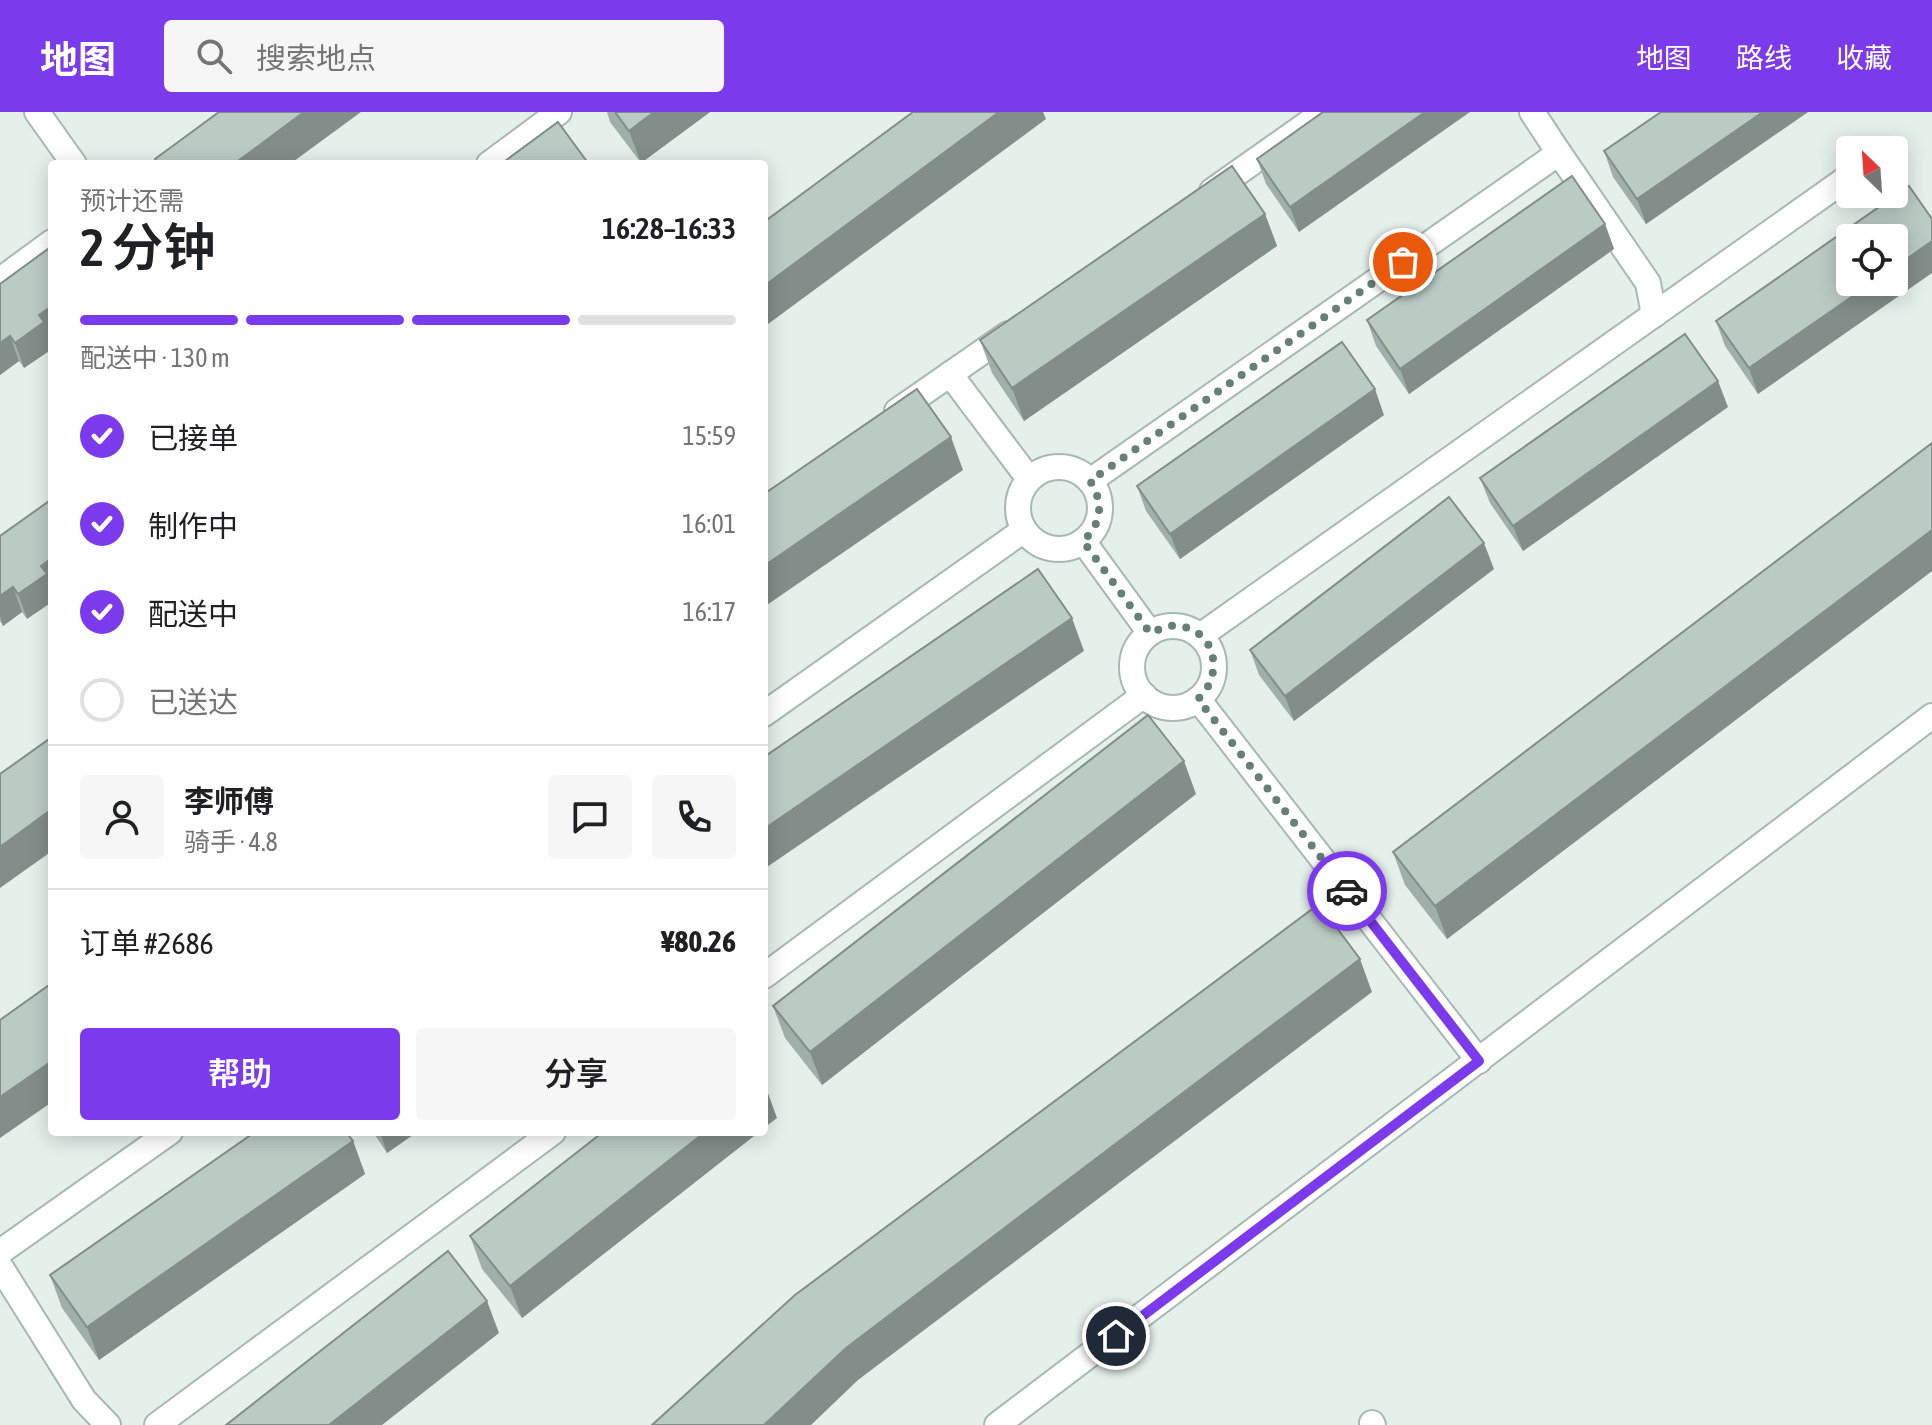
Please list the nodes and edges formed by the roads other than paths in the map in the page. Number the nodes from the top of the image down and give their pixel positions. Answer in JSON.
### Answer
{"nodes":[{"id":1,"x":37,"y":112,"type":"edge"},
{"id":2,"x":559,"y":112,"type":"edge"},
{"id":3,"x":1324,"y":112,"type":"edge"},
{"id":4,"x":1532,"y":112,"type":"edge"},
{"id":5,"x":1559,"y":153,"type":"junction"},
{"id":6,"x":71,"y":160,"type":"edge"},
{"id":7,"x":494,"y":160,"type":"edge"},
{"id":8,"x":1836,"y":186,"type":"edge"},
{"id":9,"x":1195,"y":202,"type":"edge"},
{"id":10,"x":48,"y":245,"type":"edge"},
{"id":11,"x":0,"y":280,"type":"edge"},
{"id":12,"x":1654,"y":315,"type":"junction"},
{"id":13,"x":1027,"y":320,"type":"edge"},
{"id":14,"x":950,"y":374,"type":"junction"},
{"id":15,"x":876,"y":426,"type":"edge"},
{"id":16,"x":1029,"y":479,"type":"junction"},
{"id":17,"x":1090,"y":481,"type":"junction"},
{"id":18,"x":1024,"y":530,"type":"junction"},
{"id":19,"x":1083,"y":541,"type":"junction"},
{"id":20,"x":1150,"y":633,"type":"junction"},
{"id":21,"x":1200,"y":636,"type":"junction"},
{"id":22,"x":1144,"y":695,"type":"junction"},
{"id":23,"x":1198,"y":699,"type":"junction"},
{"id":24,"x":768,"y":711,"type":"edge"},
{"id":25,"x":1932,"y":716,"type":"edge"},
{"id":26,"x":768,"y":973,"type":"edge"},
{"id":27,"x":1479,"y":1061,"type":"junction"},
{"id":28,"x":164,"y":1136,"type":"edge"},
{"id":29,"x":548,"y":1136,"type":"edge"},
{"id":30,"x":0,"y":1252,"type":"edge"},
{"id":31,"x":0,"y":1266,"type":"edge"},
{"id":32,"x":108,"y":1425,"type":"edge"},
{"id":33,"x":157,"y":1425,"type":"edge"},
{"id":34,"x":997,"y":1425,"type":"edge"}],
"edges":[{"from":1,"to":6,"type":"street"},
{"from":2,"to":7,"type":"street"},
{"from":3,"to":9,"type":"street"},
{"from":4,"to":5,"type":"street"},
{"from":5,"to":12,"type":"street"},
{"from":5,"to":17,"type":"street"},
{"from":8,"to":12,"type":"street"},
{"from":10,"to":11,"type":"street"},
{"from":12,"to":21,"type":"street"},
{"from":13,"to":14,"type":"street"},
{"from":14,"to":15,"type":"street"},
{"from":14,"to":16,"type":"street"},
{"from":16,"to":17,"type":"street"},
{"from":16,"to":18,"type":"street"},
{"from":17,"to":19,"type":"street"},
{"from":18,"to":19,"type":"street"},
{"from":18,"to":24,"type":"street"},
{"from":19,"to":20,"type":"street"},
{"from":20,"to":21,"type":"street"},
{"from":20,"to":22,"type":"street"},
{"from":21,"to":23,"type":"street"},
{"from":22,"to":23,"type":"street"},
{"from":22,"to":26,"type":"street"},
{"from":23,"to":27,"type":"street"},
{"from":25,"to":27,"type":"street"},
{"from":27,"to":34,"type":"street"},
{"from":28,"to":30,"type":"street"},
{"from":29,"to":33,"type":"street"},
{"from":31,"to":32,"type":"street"}]}
